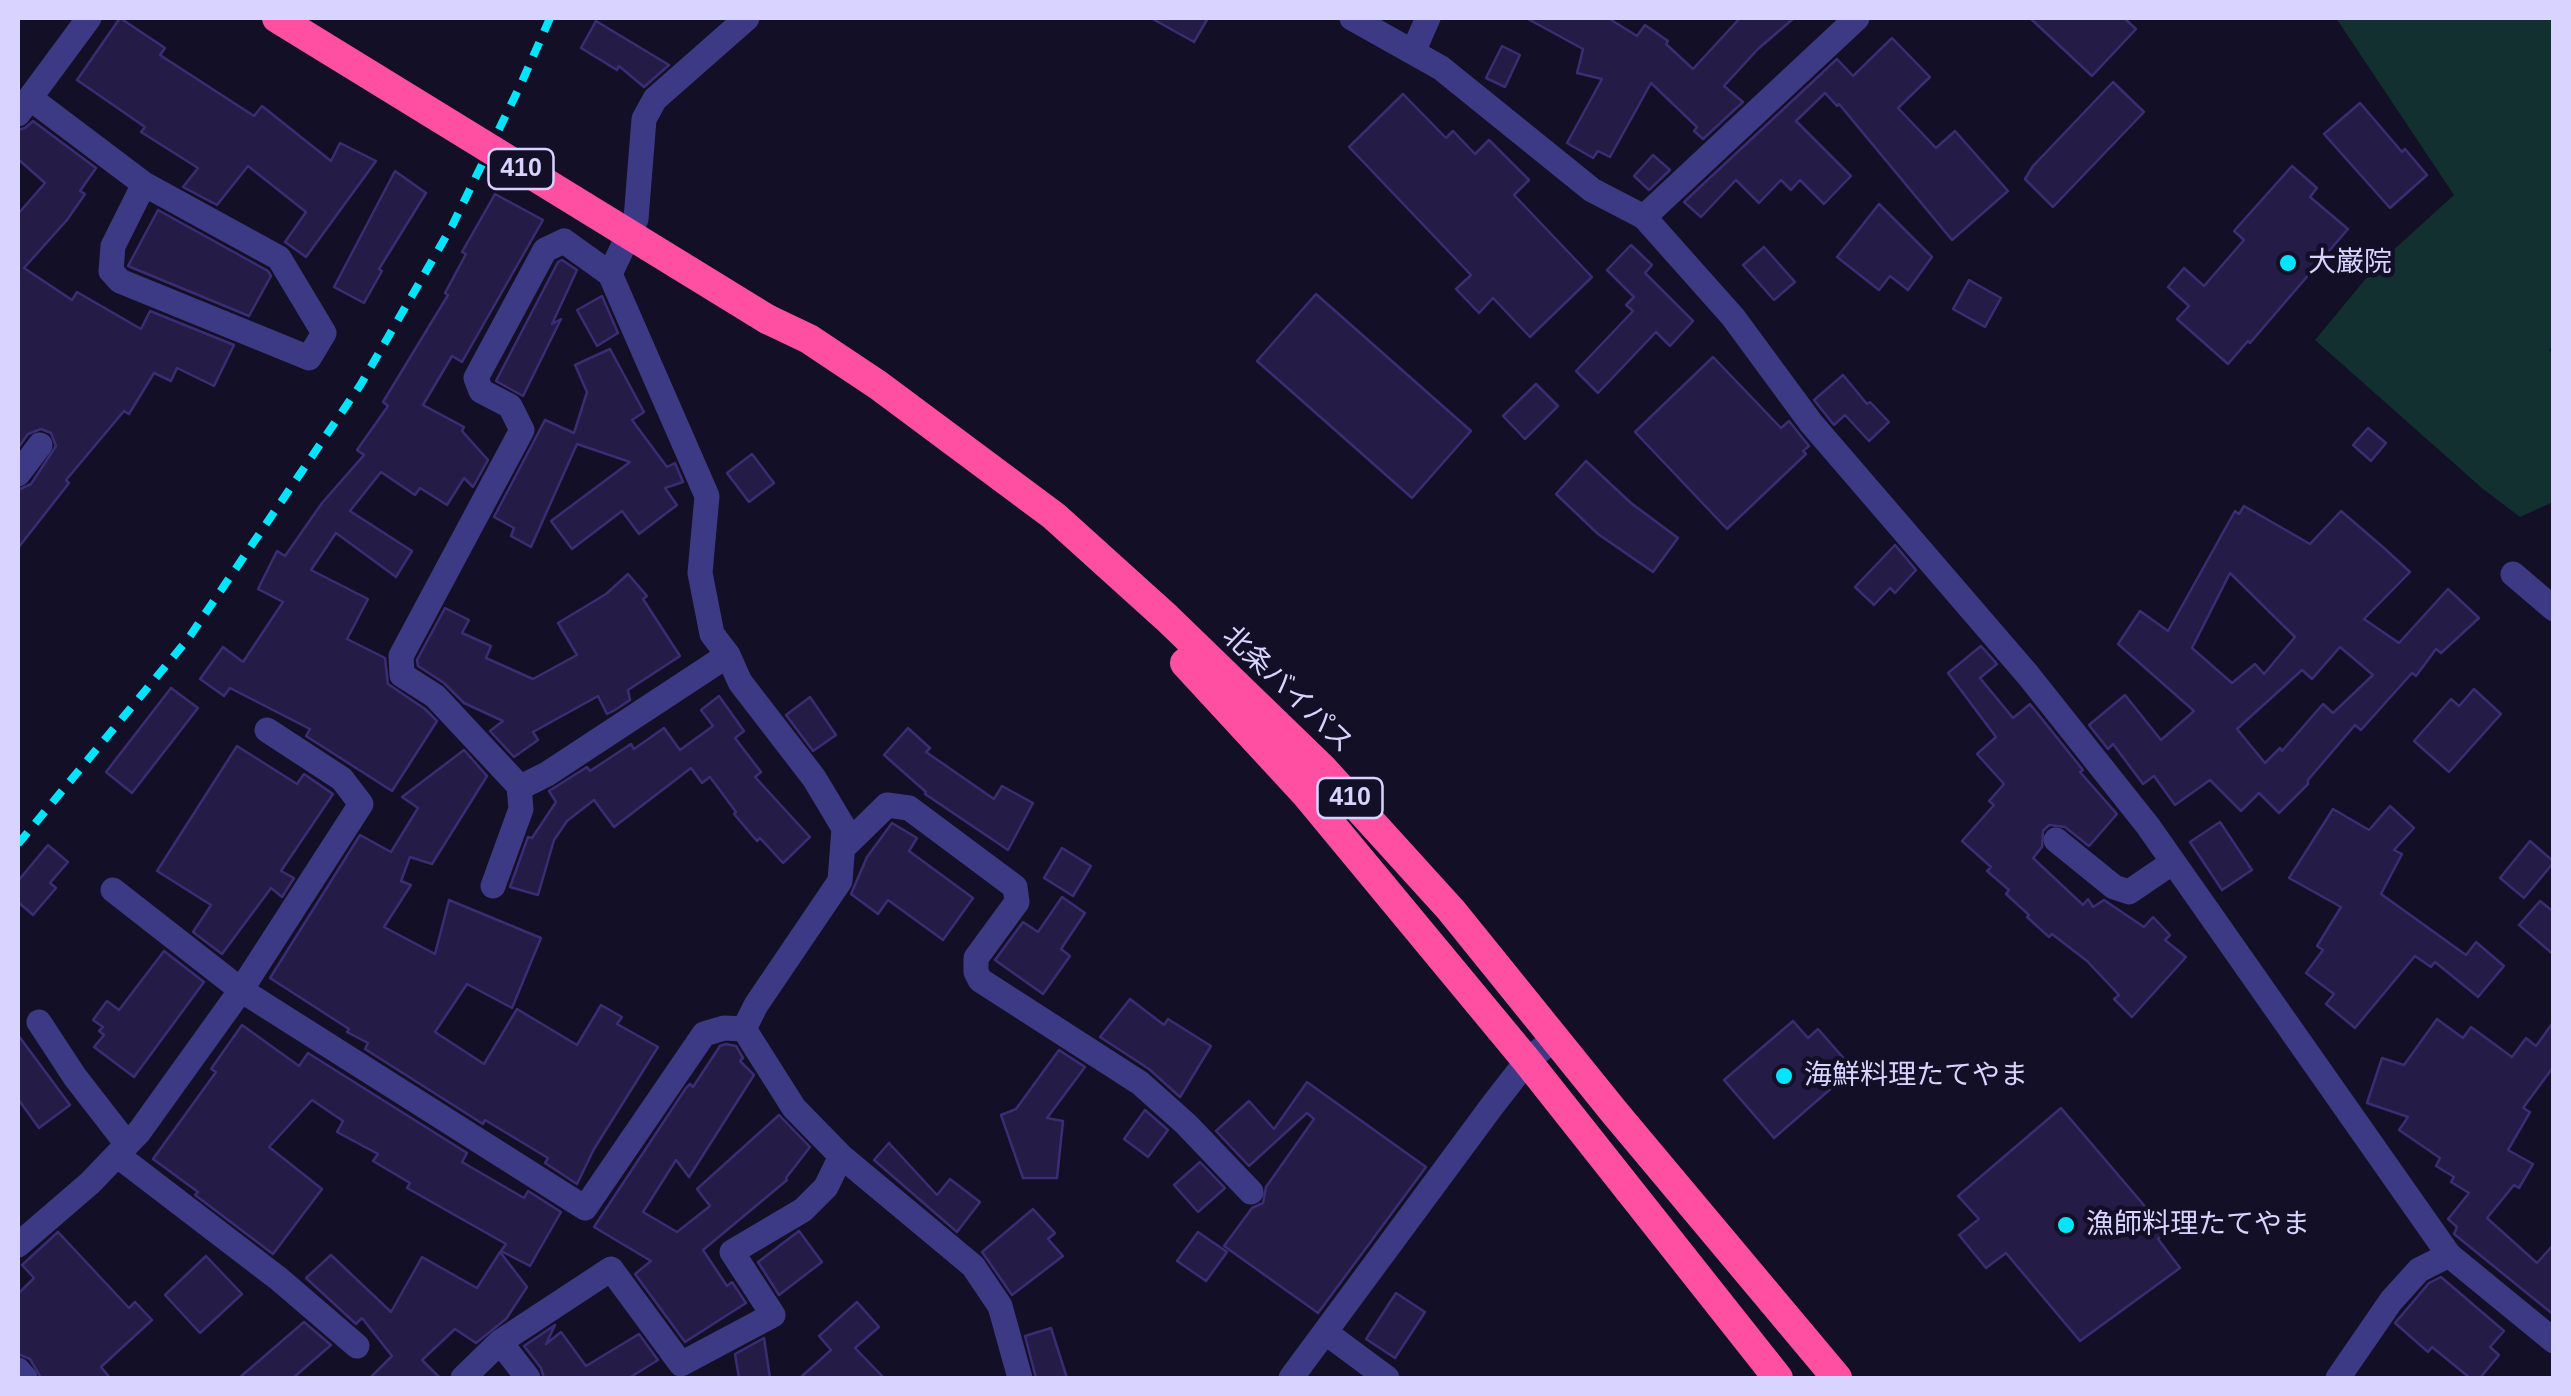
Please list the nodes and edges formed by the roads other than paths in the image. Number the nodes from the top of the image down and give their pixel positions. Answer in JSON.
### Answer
{"nodes":[{"id":1,"x":90,"y":18,"type":"edge"},
{"id":2,"x":277,"y":18,"type":"edge"},
{"id":3,"x":747,"y":18,"type":"edge"},
{"id":4,"x":1352,"y":18,"type":"edge"},
{"id":5,"x":1428,"y":18,"type":"edge"},
{"id":6,"x":1856,"y":18,"type":"edge"},
{"id":7,"x":1412,"y":52,"type":"junction"},
{"id":8,"x":24,"y":106,"type":"edge"},
{"id":9,"x":144,"y":184,"type":"junction"},
{"id":10,"x":1644,"y":218,"type":"junction"},
{"id":11,"x":610,"y":274,"type":"junction"},
{"id":12,"x":766,"y":318,"type":"junction"},
{"id":13,"x":40,"y":445,"type":"dead end"},
{"id":14,"x":18,"y":474,"type":"edge"},
{"id":15,"x":2513,"y":574,"type":"dead end"},
{"id":16,"x":2554,"y":609,"type":"edge"},
{"id":17,"x":728,"y":655,"type":"junction"},
{"id":18,"x":268,"y":730,"type":"dead end"},
{"id":19,"x":519,"y":788,"type":"junction"},
{"id":20,"x":2056,"y":840,"type":"dead end"},
{"id":21,"x":843,"y":848,"type":"junction"},
{"id":22,"x":2172,"y":862,"type":"junction"},
{"id":23,"x":493,"y":886,"type":"dead end"},
{"id":24,"x":113,"y":890,"type":"dead end"},
{"id":25,"x":241,"y":990,"type":"junction"},
{"id":26,"x":39,"y":1022,"type":"dead end"},
{"id":27,"x":744,"y":1029,"type":"junction"},
{"id":28,"x":1555,"y":1038,"type":"junction"},
{"id":29,"x":1527,"y":1061,"type":"junction"},
{"id":30,"x":122,"y":1150,"type":"junction"},
{"id":31,"x":840,"y":1156,"type":"junction"},
{"id":32,"x":1251,"y":1192,"type":"dead end"},
{"id":33,"x":18,"y":1245,"type":"edge"},
{"id":34,"x":2449,"y":1255,"type":"junction"},
{"id":35,"x":1325,"y":1332,"type":"junction"},
{"id":36,"x":500,"y":1342,"type":"junction"},
{"id":37,"x":2554,"y":1342,"type":"edge"},
{"id":38,"x":357,"y":1346,"type":"dead end"},
{"id":39,"x":18,"y":1370,"type":"edge"},
{"id":40,"x":1016,"y":1377,"type":"edge"},
{"id":41,"x":25,"y":1378,"type":"edge"},
{"id":42,"x":463,"y":1378,"type":"edge"},
{"id":43,"x":528,"y":1378,"type":"edge"},
{"id":44,"x":1291,"y":1378,"type":"edge"},
{"id":45,"x":1387,"y":1378,"type":"edge"},
{"id":46,"x":1778,"y":1378,"type":"edge"},
{"id":47,"x":1838,"y":1378,"type":"edge"},
{"id":48,"x":2338,"y":1378,"type":"edge"}],
"edges":[{"from":1,"to":8,"type":"street"},
{"from":2,"to":12,"type":"highway","name":"北条バイパス","number":"410","bridge":true},
{"from":3,"to":11,"type":"street"},
{"from":4,"to":7,"type":"street"},
{"from":5,"to":7,"type":"street"},
{"from":6,"to":10,"type":"street"},
{"from":7,"to":10,"type":"street"},
{"from":8,"to":9,"type":"street"},
{"from":9,"to":9,"type":"street"},
{"from":10,"to":22,"type":"street"},
{"from":11,"to":17,"type":"street"},
{"from":11,"to":19,"type":"street"},
{"from":12,"to":28,"type":"highway","name":"北条バイパス","number":"410"},
{"from":12,"to":29,"type":"highway","name":"北条バイパス","number":"410"},
{"from":13,"to":14,"type":"street"},
{"from":15,"to":16,"type":"street"},
{"from":17,"to":19,"type":"street"},
{"from":17,"to":21,"type":"street"},
{"from":18,"to":25,"type":"street"},
{"from":19,"to":23,"type":"street"},
{"from":20,"to":22,"type":"street"},
{"from":21,"to":27,"type":"street"},
{"from":21,"to":32,"type":"street"},
{"from":22,"to":34,"type":"street"},
{"from":24,"to":25,"type":"street"},
{"from":25,"to":27,"type":"street"},
{"from":25,"to":30,"type":"street"},
{"from":26,"to":30,"type":"street"},
{"from":27,"to":31,"type":"street"},
{"from":28,"to":29,"type":"street"},
{"from":28,"to":47,"type":"highway","name":"北条バイパス","number":"410"},
{"from":29,"to":35,"type":"street"},
{"from":29,"to":46,"type":"highway","name":"北条バイパス","number":"410"},
{"from":30,"to":33,"type":"street"},
{"from":30,"to":38,"type":"street"},
{"from":31,"to":36,"type":"street"},
{"from":31,"to":40,"type":"street"},
{"from":34,"to":37,"type":"street"},
{"from":34,"to":48,"type":"street"},
{"from":35,"to":44,"type":"street"},
{"from":35,"to":45,"type":"street"},
{"from":36,"to":42,"type":"street"},
{"from":36,"to":43,"type":"street"},
{"from":39,"to":41,"type":"street"}]}
